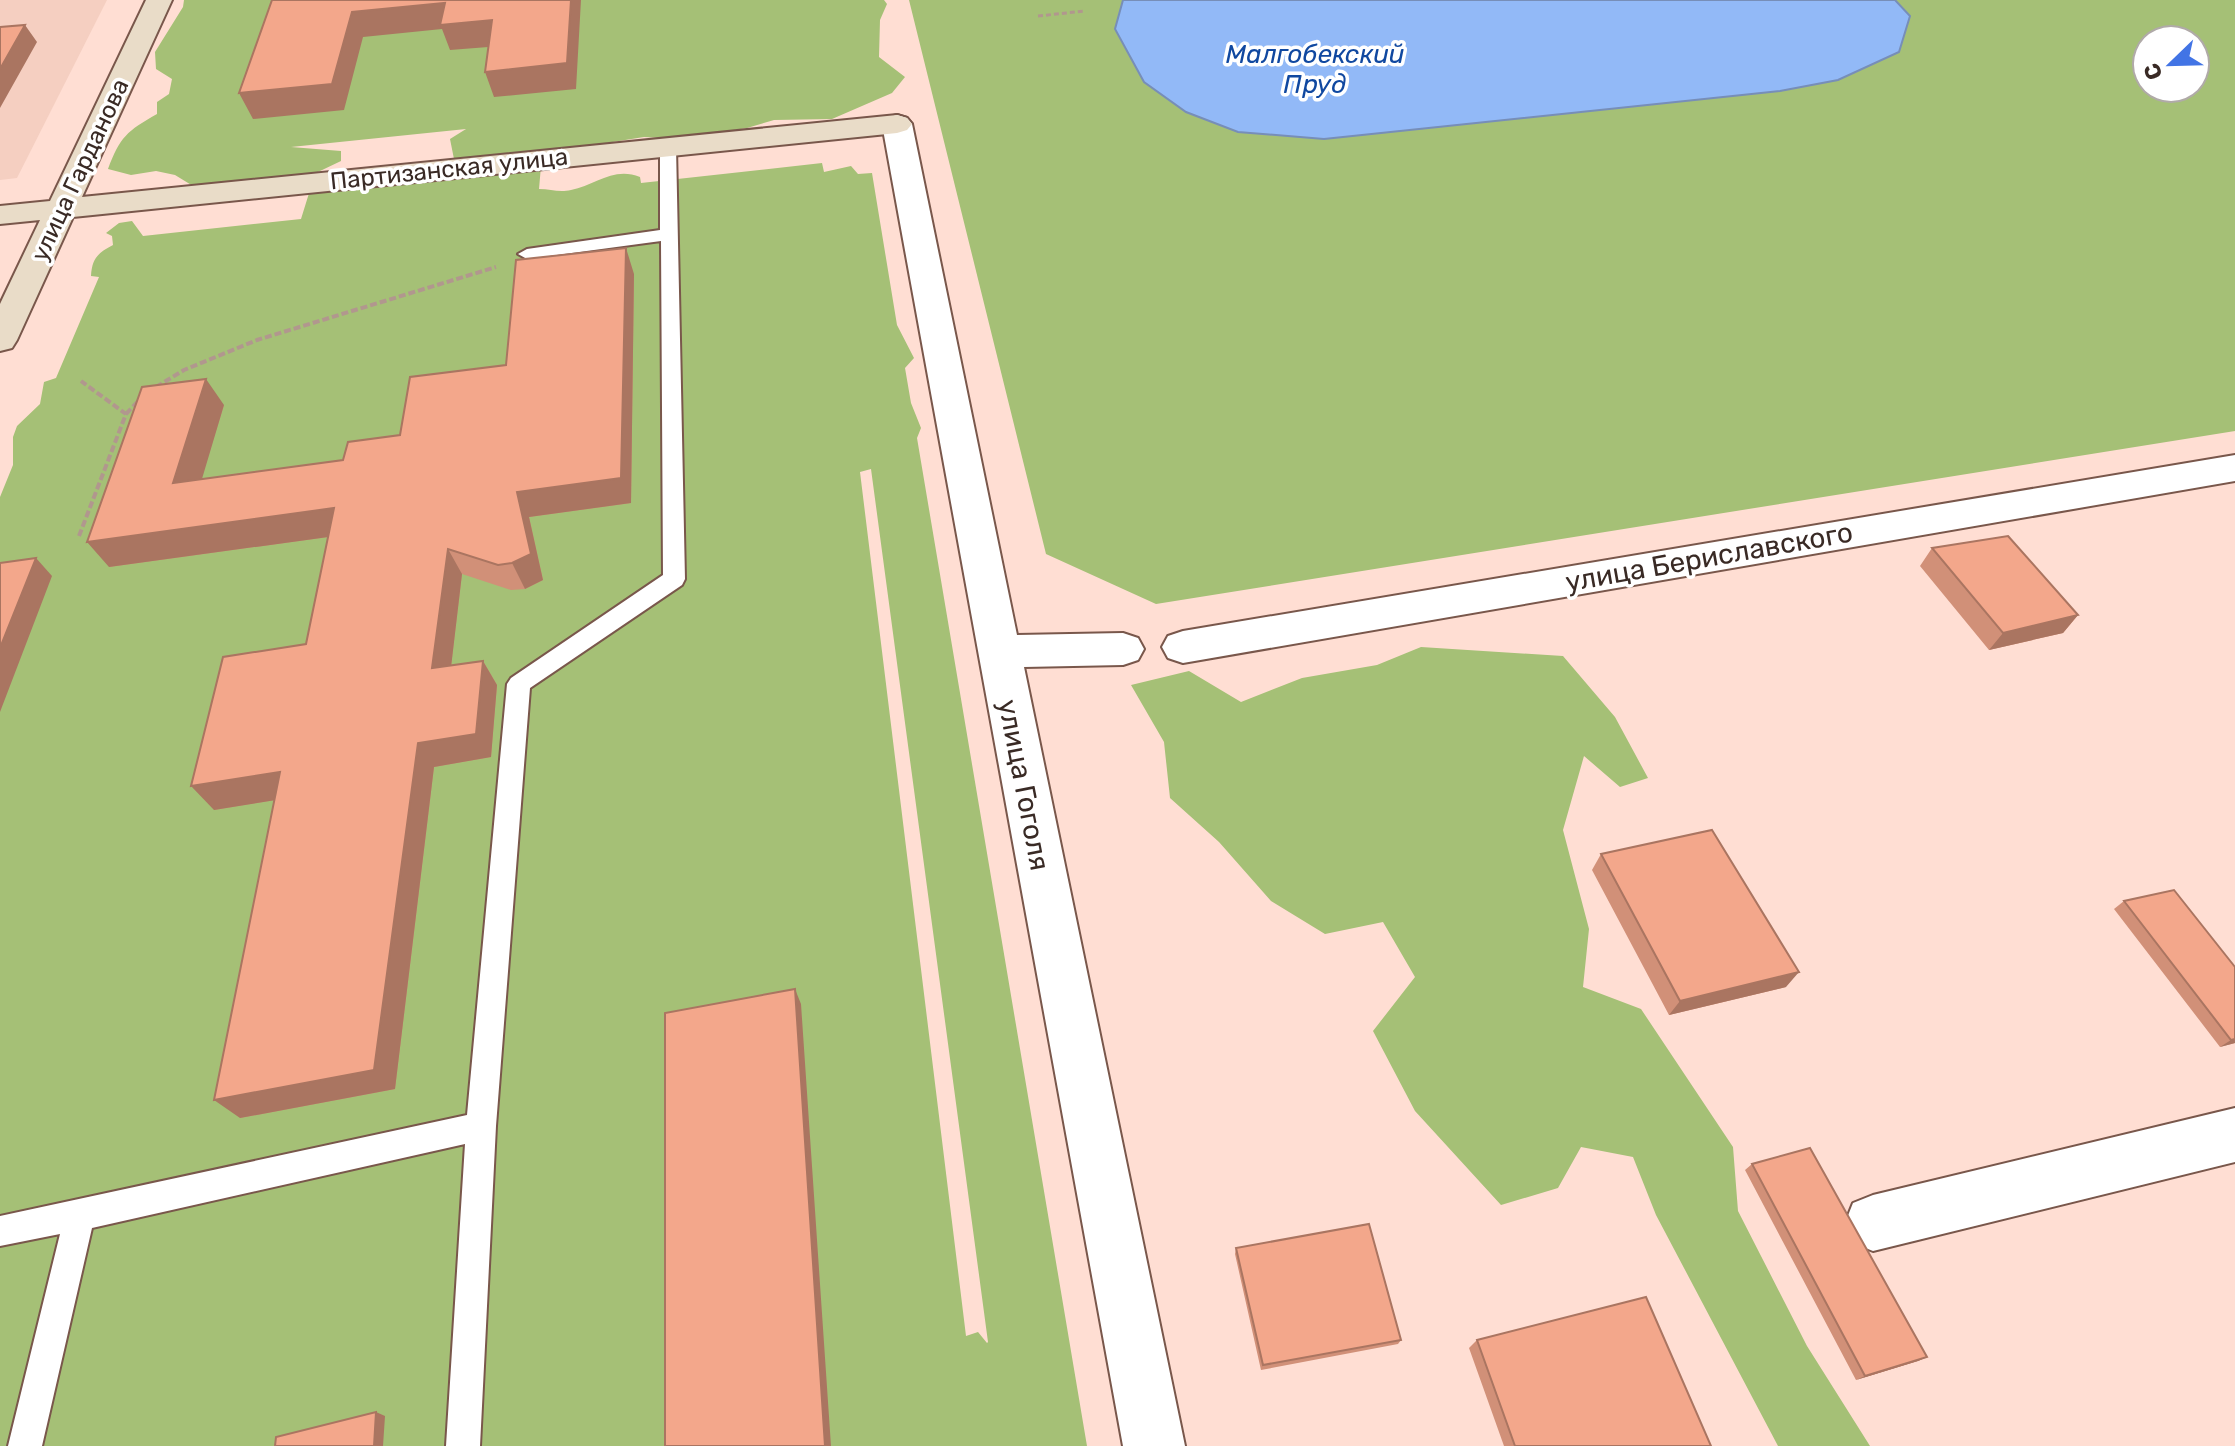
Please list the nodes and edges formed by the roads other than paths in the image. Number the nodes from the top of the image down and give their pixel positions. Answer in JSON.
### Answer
{"nodes":[{"id":1,"x":159,"y":0,"type":"edge"},
{"id":2,"x":897,"y":124,"type":"joint"},
{"id":3,"x":668,"y":147,"type":"junction"},
{"id":4,"x":63,"y":208,"type":"junction"},
{"id":5,"x":0,"y":215,"type":"edge"},
{"id":6,"x":670,"y":234,"type":"junction"},
{"id":7,"x":527,"y":254,"type":"road end"},
{"id":8,"x":0,"y":340,"type":"edge"},
{"id":9,"x":2235,"y":468,"type":"edge"},
{"id":10,"x":1183,"y":647,"type":"dead end"},
{"id":11,"x":1123,"y":649,"type":"dead end"},
{"id":12,"x":998,"y":651,"type":"junction"},
{"id":13,"x":481,"y":1126,"type":"junction"},
{"id":14,"x":2235,"y":1135,"type":"edge"},
{"id":15,"x":80,"y":1215,"type":"junction"},
{"id":16,"x":1873,"y":1223,"type":"dead end"},
{"id":17,"x":0,"y":1231,"type":"edge"},
{"id":18,"x":25,"y":1446,"type":"edge"},
{"id":19,"x":463,"y":1446,"type":"edge"},
{"id":20,"x":1154,"y":1446,"type":"edge"}],
"edges":[{"from":1,"to":4,"type":"street","name":"улица Гарданова"},
{"from":2,"to":3,"type":"street","name":"Партизанская улица"},
{"from":2,"to":12,"type":"street","name":"улица Гоголя"},
{"from":3,"to":4,"type":"street","name":"Партизанская улица"},
{"from":3,"to":6,"type":"lane"},
{"from":4,"to":5,"type":"street","name":"Партизанская улица"},
{"from":4,"to":8,"type":"street","name":"улица Гарданова"},
{"from":6,"to":7,"type":"lane"},
{"from":6,"to":13,"type":"lane"},
{"from":9,"to":10,"type":"street","name":"улица Бериславского"},
{"from":11,"to":12,"type":"street"},
{"from":12,"to":20,"type":"street","name":"улица Гоголя"},
{"from":13,"to":15,"type":"lane"},
{"from":13,"to":19,"type":"lane"},
{"from":14,"to":16,"type":"street"},
{"from":15,"to":17,"type":"lane"},
{"from":15,"to":18,"type":"lane"}]}
